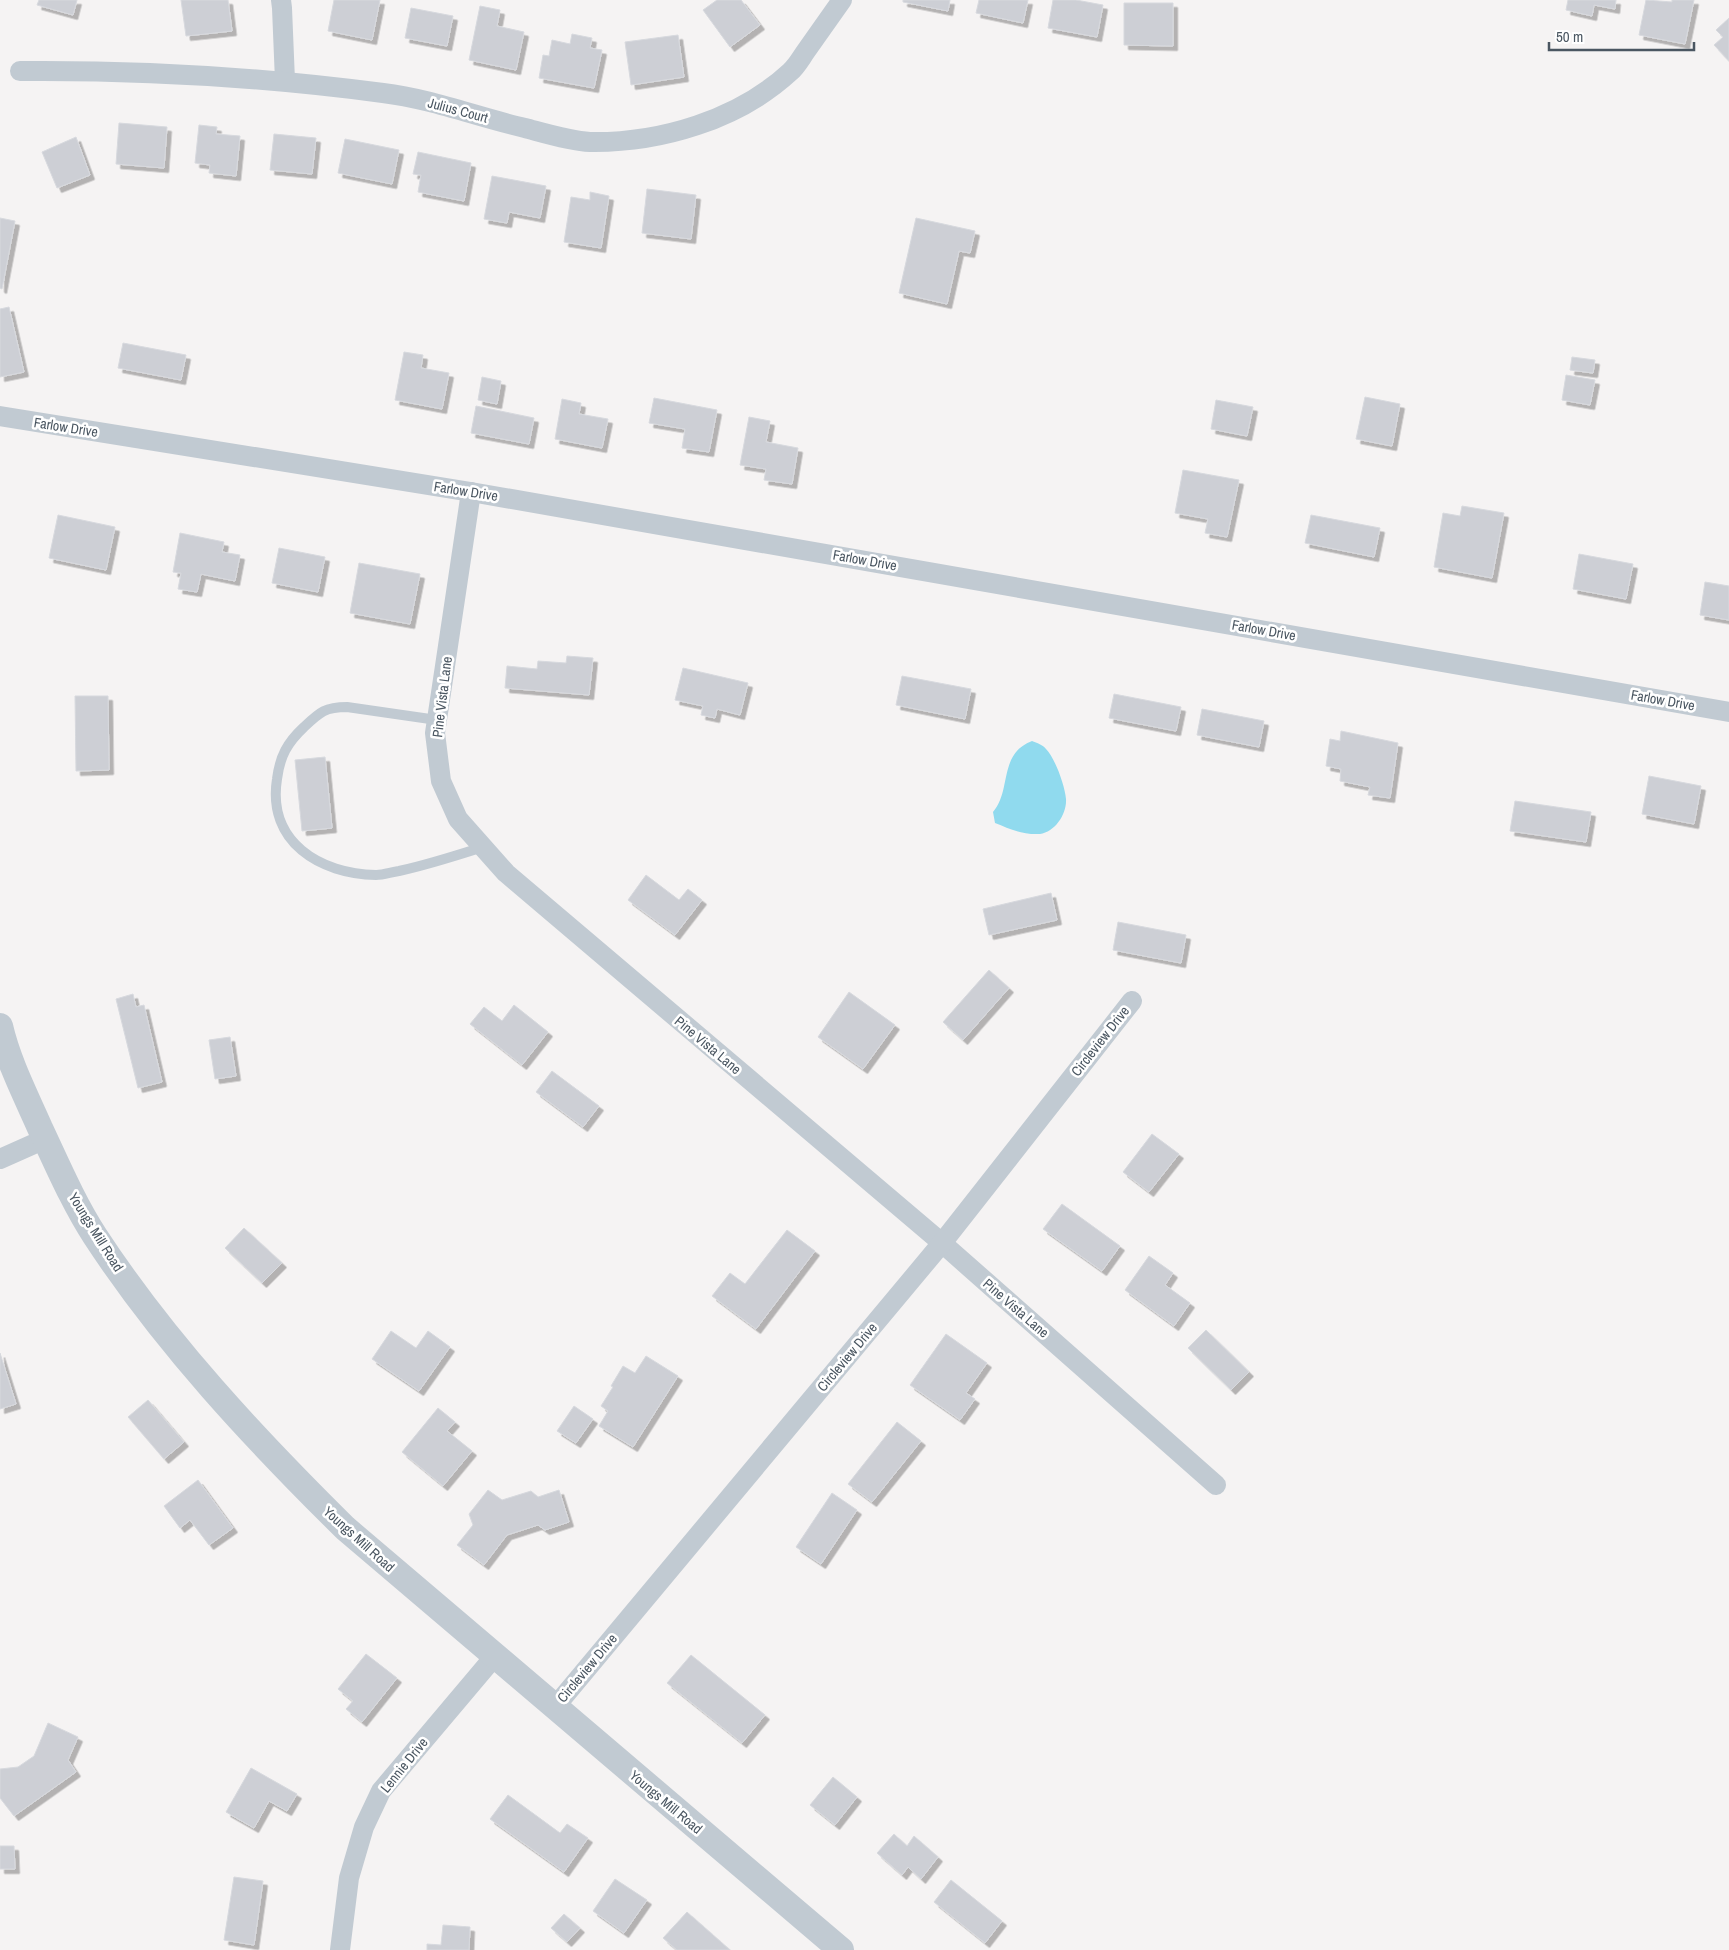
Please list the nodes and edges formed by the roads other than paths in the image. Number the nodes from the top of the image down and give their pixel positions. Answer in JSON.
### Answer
{"nodes":[{"id":1,"x":281,"y":0,"type":"edge"},
{"id":2,"x":842,"y":0,"type":"edge"},
{"id":3,"x":20,"y":72,"type":"dead end"},
{"id":4,"x":284,"y":81,"type":"junction"},
{"id":5,"x":0,"y":416,"type":"edge"},
{"id":6,"x":471,"y":492,"type":"junction"},
{"id":7,"x":1729,"y":712,"type":"edge"},
{"id":8,"x":437,"y":720,"type":"junction"},
{"id":9,"x":483,"y":848,"type":"junction"},
{"id":10,"x":1132,"y":1001,"type":"dead end"},
{"id":11,"x":0,"y":1026,"type":"edge"},
{"id":12,"x":45,"y":1139,"type":"junction"},
{"id":13,"x":0,"y":1160,"type":"edge"},
{"id":14,"x":942,"y":1243,"type":"junction"},
{"id":15,"x":1216,"y":1485,"type":"dead end"},
{"id":16,"x":494,"y":1657,"type":"junction"},
{"id":17,"x":554,"y":1708,"type":"junction"},
{"id":18,"x":340,"y":1950,"type":"edge"},
{"id":19,"x":840,"y":1950,"type":"edge"}],
"edges":[{"from":1,"to":4,"type":"street"},
{"from":2,"to":4,"type":"street","name":"Julius Court"},
{"from":3,"to":4,"type":"street","name":"Julius Court"},
{"from":5,"to":6,"type":"street","name":"Farlow Drive"},
{"from":6,"to":7,"type":"street","name":"Farlow Drive"},
{"from":6,"to":8,"type":"street","name":"Pine Vista Lane"},
{"from":8,"to":9,"type":"street","name":"Pine Vista Lane"},
{"from":8,"to":9,"type":"lane"},
{"from":9,"to":14,"type":"street","name":"Pine Vista Lane"},
{"from":10,"to":14,"type":"street","name":"Circleview Drive"},
{"from":11,"to":12,"type":"street","name":"Youngs Mill Road"},
{"from":12,"to":13,"type":"street"},
{"from":12,"to":16,"type":"street","name":"Youngs Mill Road"},
{"from":14,"to":15,"type":"street","name":"Pine Vista Lane"},
{"from":14,"to":17,"type":"street","name":"Circleview Drive"},
{"from":16,"to":17,"type":"street","name":"Youngs Mill Road"},
{"from":16,"to":18,"type":"street","name":"Lennie Drive"},
{"from":17,"to":19,"type":"street","name":"Youngs Mill Road"}]}
